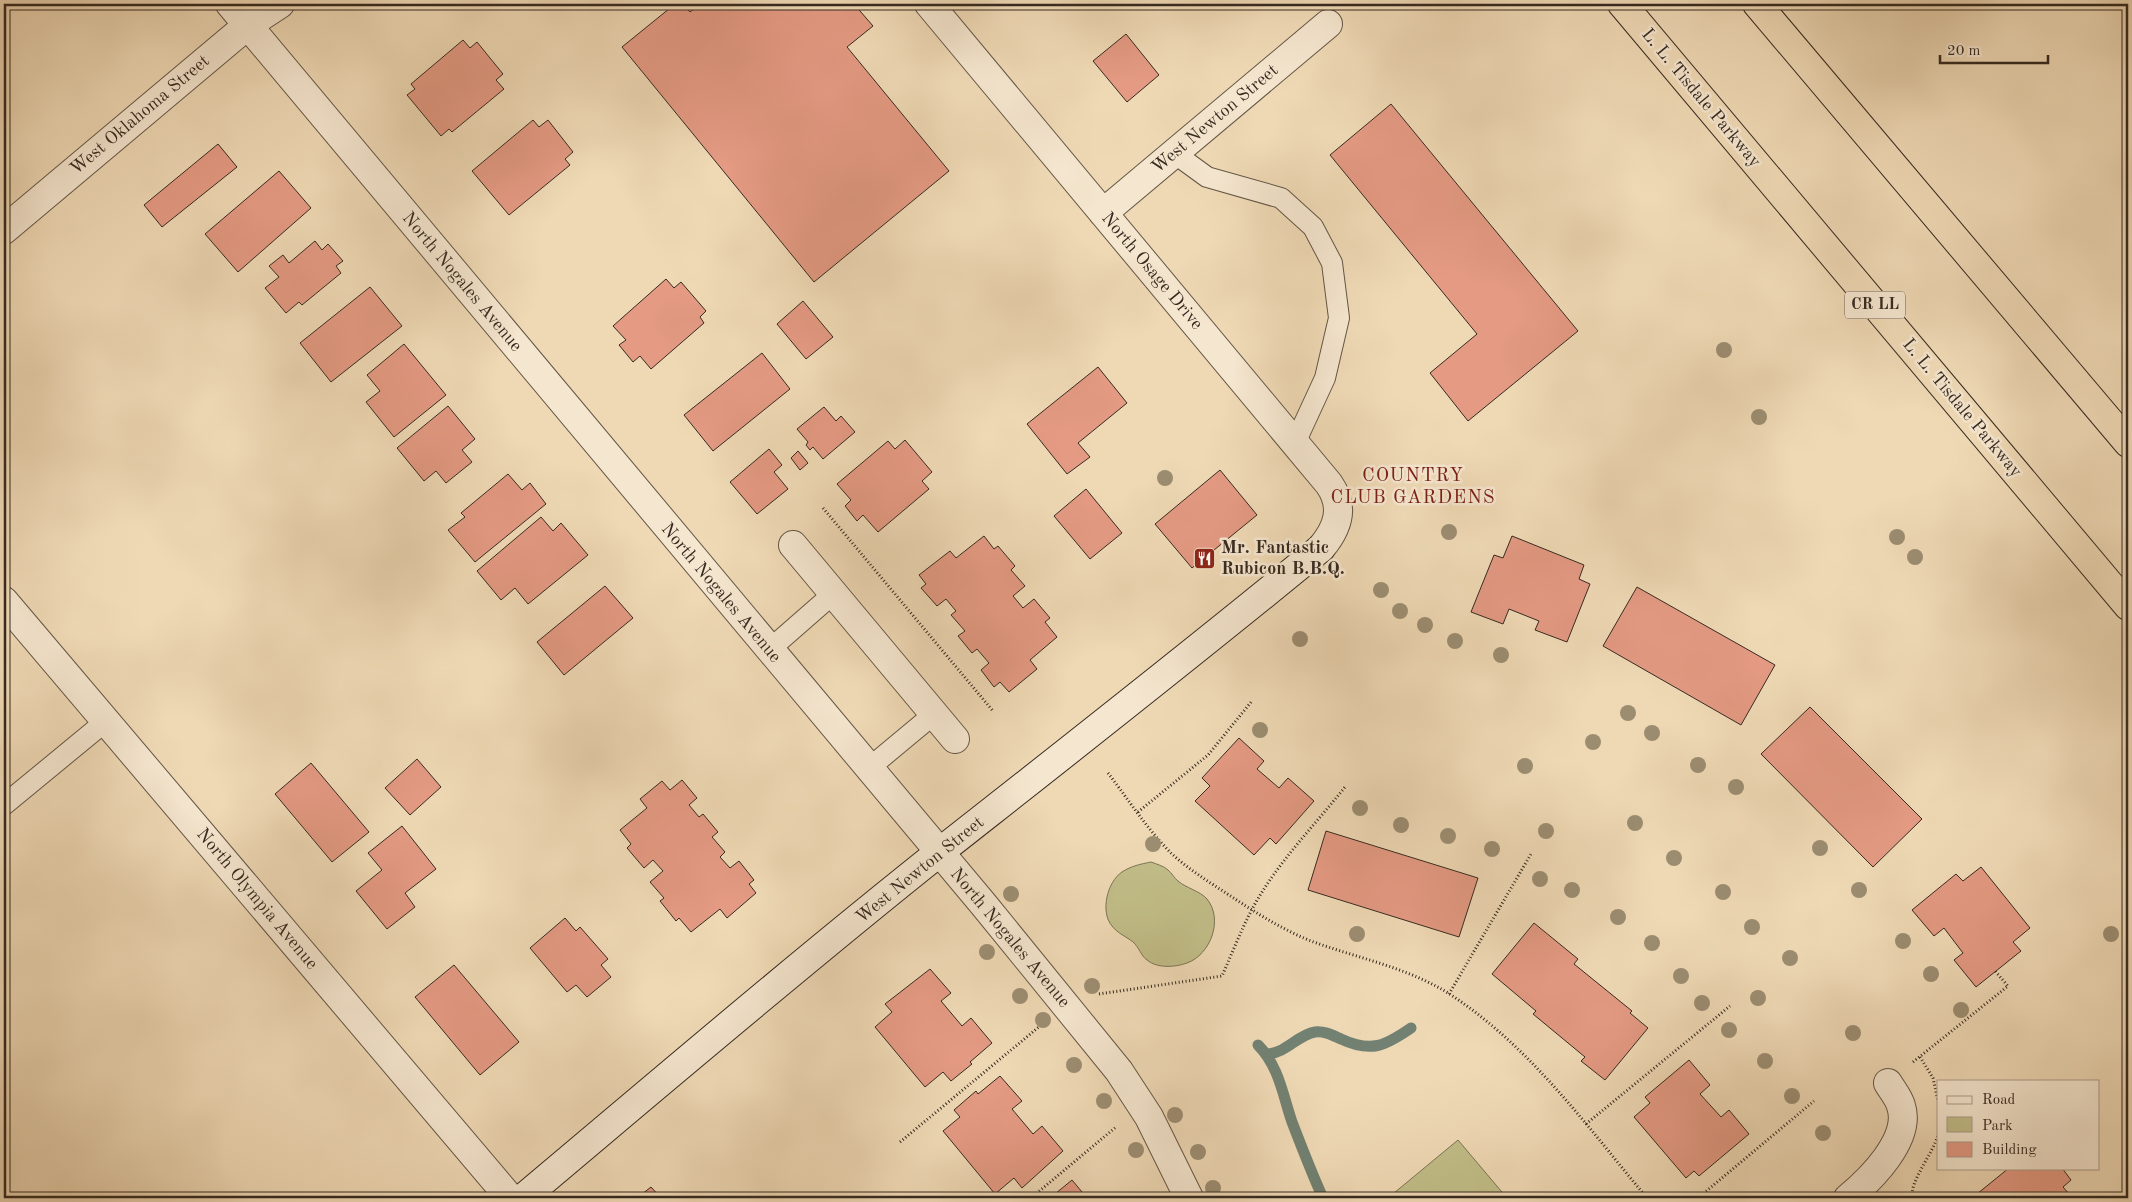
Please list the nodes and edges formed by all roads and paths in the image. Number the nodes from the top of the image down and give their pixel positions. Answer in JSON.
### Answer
{"nodes":[{"id":1,"x":230,"y":4,"type":"edge"},
{"id":2,"x":280,"y":4,"type":"edge"},
{"id":3,"x":929,"y":4,"type":"edge"},
{"id":4,"x":1622,"y":4,"type":"edge"},
{"id":5,"x":1758,"y":4,"type":"edge"},
{"id":6,"x":1328,"y":24,"type":"dead end"},
{"id":7,"x":248,"y":25,"type":"junction"},
{"id":8,"x":1174,"y":153,"type":"junction"},
{"id":9,"x":1103,"y":213,"type":"junction"},
{"id":10,"x":4,"y":230,"type":"edge"},
{"id":11,"x":1295,"y":443,"type":"junction"},
{"id":12,"x":2128,"y":443,"type":"edge"},
{"id":13,"x":823,"y":508,"type":"dead end"},
{"id":14,"x":793,"y":545,"type":"dead end"},
{"id":15,"x":1321,"y":548,"type":"joint"},
{"id":16,"x":833,"y":594,"type":"junction"},
{"id":17,"x":4,"y":601,"type":"edge"},
{"id":18,"x":2128,"y":606,"type":"edge"},
{"id":19,"x":769,"y":650,"type":"junction"},
{"id":20,"x":1252,"y":702,"type":"dead end"},
{"id":21,"x":993,"y":711,"type":"dead end"},
{"id":22,"x":934,"y":714,"type":"junction"},
{"id":23,"x":106,"y":721,"type":"junction"},
{"id":24,"x":955,"y":739,"type":"dead end"},
{"id":25,"x":868,"y":769,"type":"junction"},
{"id":26,"x":1108,"y":773,"type":"dead end"},
{"id":27,"x":1345,"y":787,"type":"dead end"},
{"id":28,"x":4,"y":805,"type":"edge"},
{"id":29,"x":1138,"y":812,"type":"junction"},
{"id":30,"x":939,"y":853,"type":"junction"},
{"id":31,"x":1531,"y":854,"type":"dead end"},
{"id":32,"x":1252,"y":910,"type":"junction"},
{"id":33,"x":1995,"y":971,"type":"dead end"},
{"id":34,"x":1449,"y":994,"type":"junction"},
{"id":35,"x":1065,"y":1005,"type":"junction"},
{"id":36,"x":1730,"y":1006,"type":"dead end"},
{"id":37,"x":1041,"y":1025,"type":"dead end"},
{"id":38,"x":1920,"y":1057,"type":"junction"},
{"id":39,"x":1888,"y":1083,"type":"joint"},
{"id":40,"x":1937,"y":1096,"type":"edge"},
{"id":41,"x":1814,"y":1101,"type":"dead end"},
{"id":42,"x":1586,"y":1124,"type":"junction"},
{"id":43,"x":1117,"y":1126,"type":"dead end"},
{"id":44,"x":1937,"y":1138,"type":"edge"},
{"id":45,"x":900,"y":1142,"type":"dead end"},
{"id":46,"x":1858,"y":1195,"type":"edge"},
{"id":47,"x":510,"y":1198,"type":"edge"},
{"id":48,"x":523,"y":1198,"type":"edge"},
{"id":49,"x":1031,"y":1198,"type":"edge"},
{"id":50,"x":1189,"y":1198,"type":"edge"},
{"id":51,"x":1646,"y":1198,"type":"edge"},
{"id":52,"x":1698,"y":1198,"type":"edge"},
{"id":53,"x":1913,"y":1198,"type":"edge"}],
"edges":[{"from":1,"to":7,"type":"street","name":"North Nogales Avenue"},
{"from":2,"to":7,"type":"street","name":"West Oklahoma Street"},
{"from":3,"to":9,"type":"street","name":"North Osage Drive"},
{"from":4,"to":18,"type":"highway","name":"L. L. Tisdale Parkway","number":"CR LL"},
{"from":5,"to":12,"type":"highway"},
{"from":6,"to":8,"type":"street","name":"West Newton Street"},
{"from":7,"to":10,"type":"street","name":"West Oklahoma Street"},
{"from":7,"to":19,"type":"street","name":"North Nogales Avenue"},
{"from":8,"to":9,"type":"street","name":"West Newton Street"},
{"from":8,"to":11,"type":"lane"},
{"from":9,"to":11,"type":"street","name":"North Osage Drive"},
{"from":11,"to":15,"type":"street","name":"North Osage Drive"},
{"from":13,"to":21,"type":"path"},
{"from":14,"to":16,"type":"street"},
{"from":15,"to":30,"type":"street","name":"West Newton Street"},
{"from":16,"to":19,"type":"lane"},
{"from":16,"to":22,"type":"street"},
{"from":17,"to":23,"type":"street","name":"North Olympia Avenue"},
{"from":19,"to":25,"type":"street","name":"North Nogales Avenue"},
{"from":20,"to":29,"type":"path"},
{"from":22,"to":24,"type":"street"},
{"from":22,"to":25,"type":"lane"},
{"from":23,"to":28,"type":"lane"},
{"from":23,"to":47,"type":"street","name":"North Olympia Avenue"},
{"from":25,"to":30,"type":"street","name":"North Nogales Avenue"},
{"from":26,"to":29,"type":"path"},
{"from":27,"to":32,"type":"path"},
{"from":29,"to":32,"type":"path"},
{"from":30,"to":35,"type":"street","name":"North Nogales Avenue"},
{"from":30,"to":48,"type":"street","name":"West Newton Street"},
{"from":31,"to":34,"type":"path"},
{"from":32,"to":34,"type":"path"},
{"from":32,"to":35,"type":"path"},
{"from":33,"to":38,"type":"path"},
{"from":34,"to":42,"type":"path"},
{"from":35,"to":50,"type":"street","name":"North Nogales Avenue"},
{"from":36,"to":42,"type":"path"},
{"from":37,"to":45,"type":"path"},
{"from":38,"to":39,"type":"path"},
{"from":38,"to":40,"type":"path"},
{"from":39,"to":46,"type":"street"},
{"from":41,"to":52,"type":"path"},
{"from":42,"to":51,"type":"path"},
{"from":43,"to":49,"type":"path"},
{"from":44,"to":53,"type":"path"}]}
